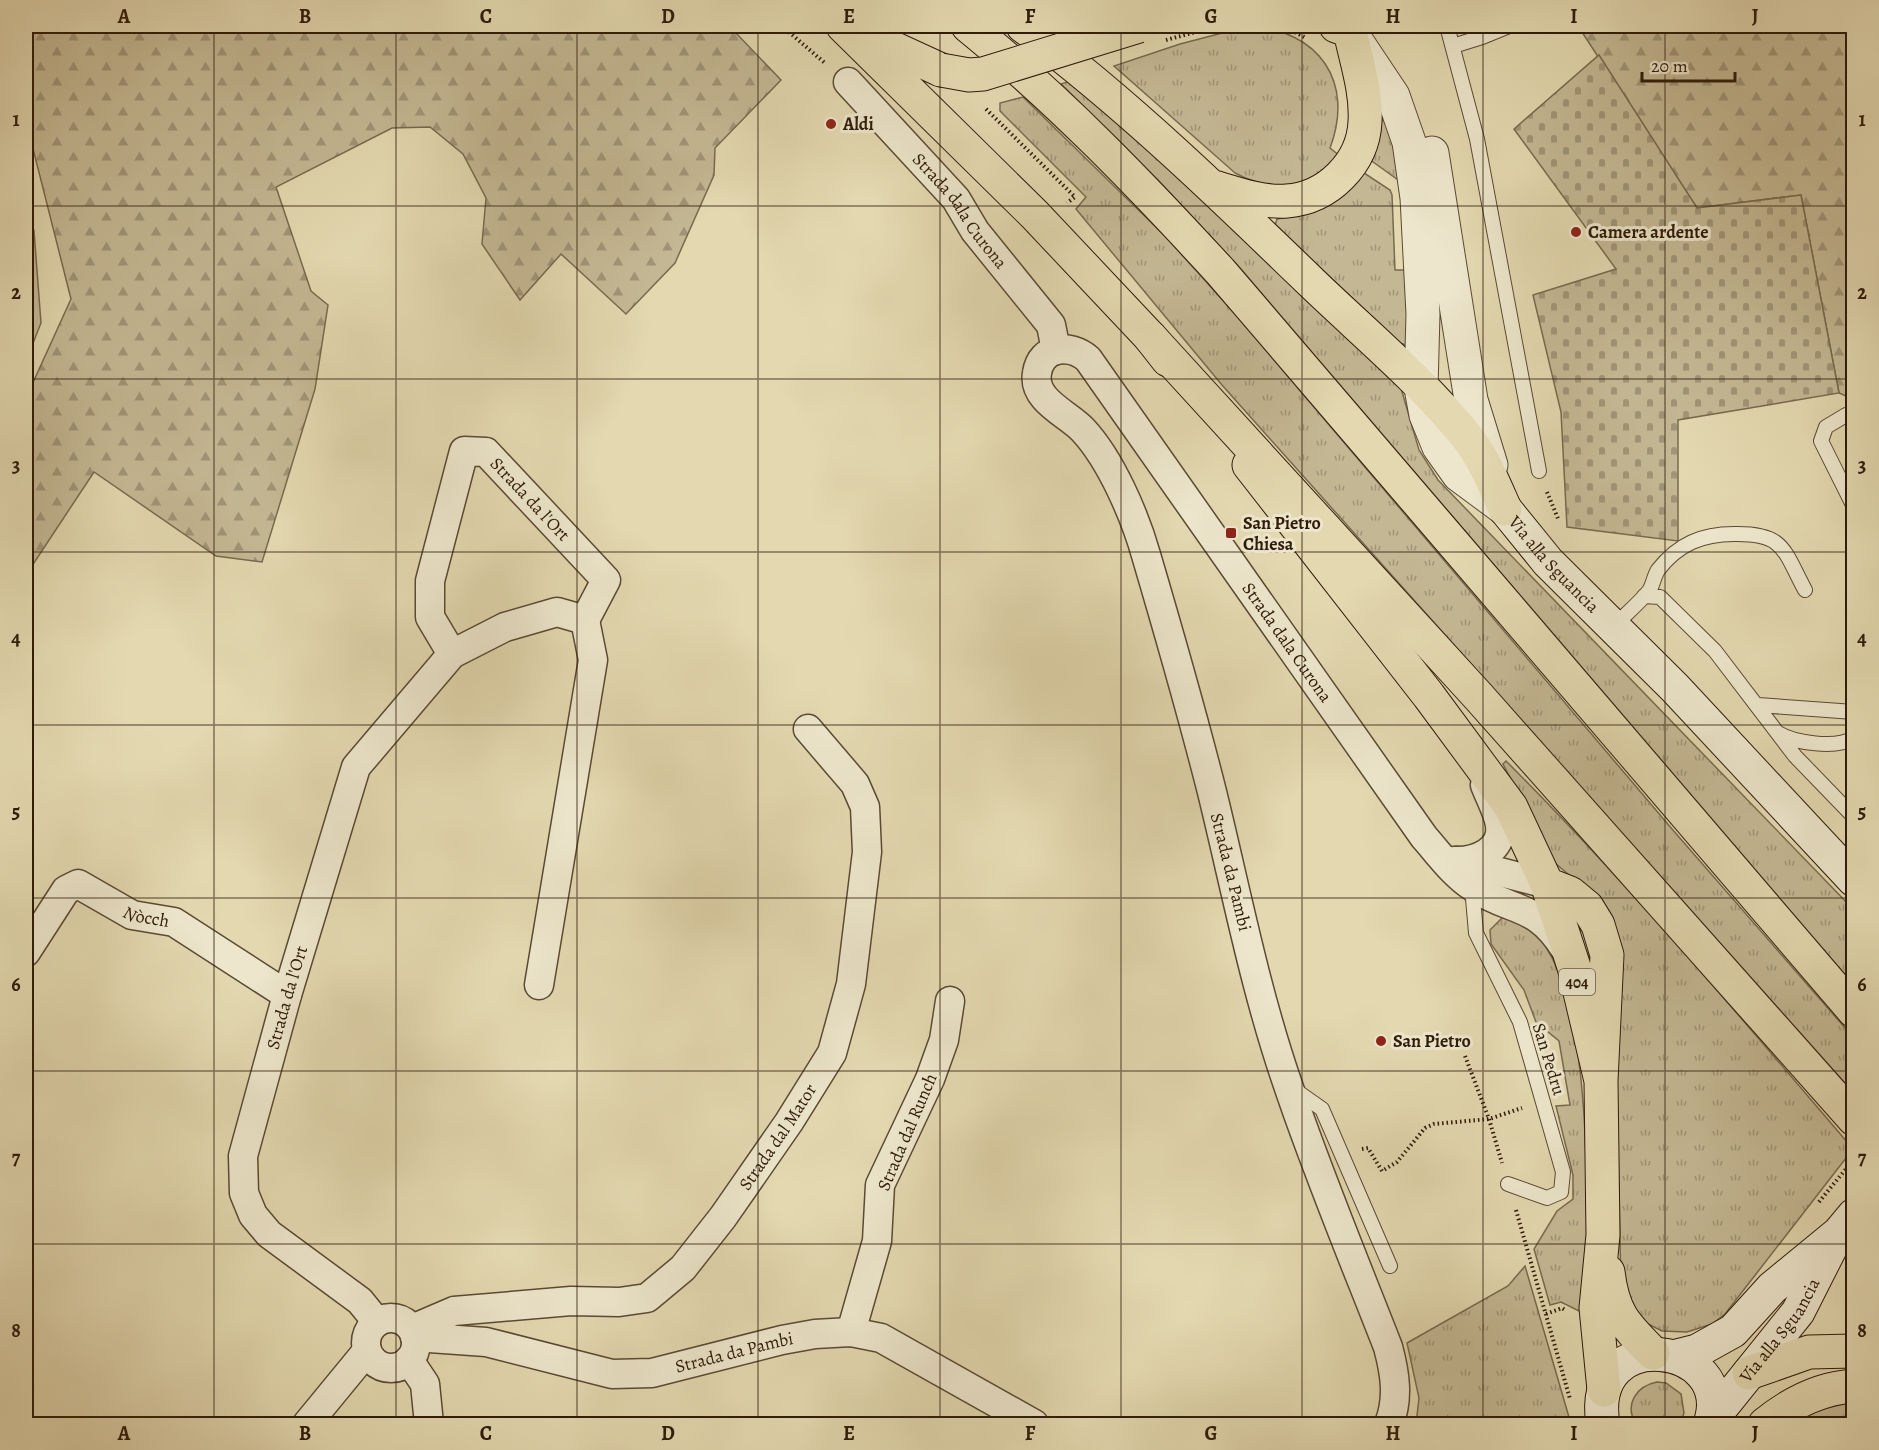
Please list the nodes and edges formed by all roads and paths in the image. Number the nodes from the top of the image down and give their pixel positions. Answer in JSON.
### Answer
{"nodes":[{"id":1,"x":782,"y":26,"type":"edge"},
{"id":2,"x":845,"y":26,"type":"edge"},
{"id":3,"x":968,"y":26,"type":"edge"},
{"id":4,"x":1023,"y":26,"type":"edge"},
{"id":5,"x":1218,"y":26,"type":"edge"},
{"id":6,"x":1447,"y":26,"type":"edge"},
{"id":7,"x":1509,"y":26,"type":"edge"},
{"id":8,"x":1350,"y":27,"type":"edge"},
{"id":9,"x":1152,"y":33,"type":"edge"},
{"id":10,"x":1453,"y":46,"type":"junction"},
{"id":11,"x":848,"y":82,"type":"joint"},
{"id":12,"x":986,"y":109,"type":"dead end"},
{"id":13,"x":1213,"y":187,"type":"junction"},
{"id":14,"x":1066,"y":204,"type":"dead end"},
{"id":15,"x":1150,"y":337,"type":"junction"},
{"id":16,"x":1056,"y":350,"type":"junction"},
{"id":17,"x":1421,"y":388,"type":"junction"},
{"id":18,"x":1854,"y":416,"type":"edge"},
{"id":19,"x":1539,"y":471,"type":"dead end"},
{"id":20,"x":1854,"y":507,"type":"edge"},
{"id":21,"x":1505,"y":509,"type":"junction"},
{"id":22,"x":1805,"y":590,"type":"dead end"},
{"id":23,"x":1644,"y":596,"type":"junction"},
{"id":24,"x":585,"y":620,"type":"junction"},
{"id":25,"x":1612,"y":628,"type":"junction"},
{"id":26,"x":452,"y":654,"type":"junction"},
{"id":27,"x":1758,"y":705,"type":"junction"},
{"id":28,"x":1854,"y":712,"type":"edge"},
{"id":29,"x":808,"y":729,"type":"dead end"},
{"id":30,"x":1778,"y":733,"type":"junction"},
{"id":31,"x":1854,"y":738,"type":"edge"},
{"id":32,"x":1475,"y":758,"type":"junction"},
{"id":33,"x":1854,"y":817,"type":"edge"},
{"id":34,"x":1445,"y":856,"type":"junction"},
{"id":35,"x":1854,"y":880,"type":"edge"},
{"id":36,"x":1547,"y":884,"type":"junction"},
{"id":37,"x":1472,"y":886,"type":"junction"},
{"id":38,"x":26,"y":952,"type":"edge"},
{"id":39,"x":1574,"y":967,"type":"junction"},
{"id":40,"x":539,"y":985,"type":"dead end"},
{"id":41,"x":287,"y":995,"type":"junction"},
{"id":42,"x":950,"y":1001,"type":"dead end"},
{"id":43,"x":1854,"y":1011,"type":"edge"},
{"id":44,"x":1465,"y":1056,"type":"dead end"},
{"id":45,"x":1601,"y":1081,"type":"junction"},
{"id":46,"x":1288,"y":1085,"type":"junction"},
{"id":47,"x":1543,"y":1101,"type":"junction"},
{"id":48,"x":1489,"y":1119,"type":"junction"},
{"id":49,"x":1854,"y":1119,"type":"edge"},
{"id":50,"x":1854,"y":1159,"type":"edge"},
{"id":51,"x":1346,"y":1166,"type":"junction"},
{"id":52,"x":1508,"y":1184,"type":"junction"},
{"id":53,"x":1827,"y":1192,"type":"dead end"},
{"id":54,"x":1848,"y":1222,"type":"edge"},
{"id":55,"x":1603,"y":1235,"type":"junction"},
{"id":56,"x":1390,"y":1266,"type":"dead end"},
{"id":57,"x":376,"y":1322,"type":"junction"},
{"id":58,"x":851,"y":1332,"type":"junction"},
{"id":59,"x":412,"y":1342,"type":"junction"},
{"id":60,"x":367,"y":1351,"type":"junction"},
{"id":61,"x":1854,"y":1351,"type":"edge"},
{"id":62,"x":1665,"y":1355,"type":"junction"},
{"id":63,"x":1749,"y":1373,"type":"junction"},
{"id":64,"x":1854,"y":1386,"type":"edge"},
{"id":65,"x":1604,"y":1390,"type":"junction"},
{"id":66,"x":1570,"y":1401,"type":"dead end"},
{"id":67,"x":1711,"y":1422,"type":"edge"},
{"id":68,"x":307,"y":1425,"type":"edge"},
{"id":69,"x":429,"y":1425,"type":"edge"},
{"id":70,"x":1034,"y":1425,"type":"edge"},
{"id":71,"x":1389,"y":1425,"type":"edge"},
{"id":72,"x":1603,"y":1425,"type":"edge"},
{"id":73,"x":1765,"y":1425,"type":"edge"}],
"edges":[{"from":1,"to":11,"type":"path"},
{"from":2,"to":9,"type":"main road","bridge":true},
{"from":2,"to":15,"type":"main road"},
{"from":3,"to":43,"type":"main road"},
{"from":4,"to":13,"type":"main road"},
{"from":5,"to":9,"type":"path"},
{"from":6,"to":10,"type":"lane"},
{"from":7,"to":10,"type":"lane"},
{"from":8,"to":13,"type":"main road"},
{"from":8,"to":17,"type":"main road"},
{"from":8,"to":21,"type":"main road","name":"Via alla Sguancia"},
{"from":10,"to":19,"type":"lane"},
{"from":11,"to":16,"type":"street","name":"Strada dala Curona"},
{"from":12,"to":14,"type":"path"},
{"from":13,"to":17,"type":"main road"},
{"from":15,"to":32,"type":"main road"},
{"from":15,"to":49,"type":"main road"},
{"from":16,"to":34,"type":"street","name":"Strada dala Curona"},
{"from":16,"to":46,"type":"street","name":"Strada da Pambi"},
{"from":17,"to":21,"type":"main road"},
{"from":18,"to":20,"type":"lane"},
{"from":21,"to":25,"type":"main road","name":"Via alla Sguancia"},
{"from":22,"to":23,"type":"lane"},
{"from":23,"to":25,"type":"lane"},
{"from":23,"to":27,"type":"lane"},
{"from":24,"to":26,"type":"street","name":"Strada da l'Ort"},
{"from":24,"to":26,"type":"street","name":"Strada da l'Ort"},
{"from":24,"to":40,"type":"street"},
{"from":25,"to":35,"type":"main road","name":"Via alla Sguancia"},
{"from":26,"to":41,"type":"street","name":"Strada da l'Ort"},
{"from":27,"to":28,"type":"lane"},
{"from":27,"to":30,"type":"lane"},
{"from":29,"to":59,"type":"street","name":"Strada dal Mator"},
{"from":30,"to":31,"type":"lane"},
{"from":30,"to":33,"type":"lane"},
{"from":32,"to":34,"type":"street"},
{"from":32,"to":36,"type":"main road","number":"404"},
{"from":34,"to":36,"type":"street"},
{"from":34,"to":37,"type":"street","name":"Strada dala Curona"},
{"from":36,"to":39,"type":"main road","number":"404"},
{"from":36,"to":45,"type":"main road"},
{"from":37,"to":39,"type":"street","name":"Strada dala Curona"},
{"from":37,"to":47,"type":"lane","name":"San Pedru"},
{"from":38,"to":41,"type":"street","name":"Nòcch"},
{"from":39,"to":45,"type":"main road","number":"404"},
{"from":41,"to":57,"type":"street","name":"Strada da l'Ort"},
{"from":42,"to":58,"type":"street","name":"Strada dal Runch"},
{"from":44,"to":48,"type":"path"},
{"from":45,"to":55,"type":"main road","number":"404"},
{"from":46,"to":51,"type":"lane"},
{"from":46,"to":71,"type":"street","name":"Strada da Pambi"},
{"from":47,"to":48,"type":"path"},
{"from":47,"to":52,"type":"lane","name":"San Pedru"},
{"from":48,"to":51,"type":"path"},
{"from":48,"to":52,"type":"path"},
{"from":50,"to":53,"type":"path"},
{"from":51,"to":56,"type":"lane"},
{"from":52,"to":66,"type":"path"},
{"from":54,"to":62,"type":"main road","name":"Via alla Sguancia"},
{"from":54,"to":63,"type":"main road","name":"Via alla Sguancia"},
{"from":55,"to":62,"type":"main road","number":"404"},
{"from":55,"to":65,"type":"main road","number":"404"},
{"from":57,"to":59,"type":"street"},
{"from":57,"to":60,"type":"street"},
{"from":58,"to":59,"type":"street","name":"Strada da Pambi"},
{"from":58,"to":70,"type":"street","name":"Strada da Pambi"},
{"from":59,"to":60,"type":"street"},
{"from":59,"to":69,"type":"street"},
{"from":60,"to":68,"type":"street"},
{"from":61,"to":63,"type":"main road"},
{"from":62,"to":65,"type":"main road","name":"Via alla Sguancia"},
{"from":62,"to":67,"type":"main road"},
{"from":63,"to":67,"type":"main road","name":"Via alla Sguancia"},
{"from":64,"to":73,"type":"main road"},
{"from":65,"to":72,"type":"main road"}]}
